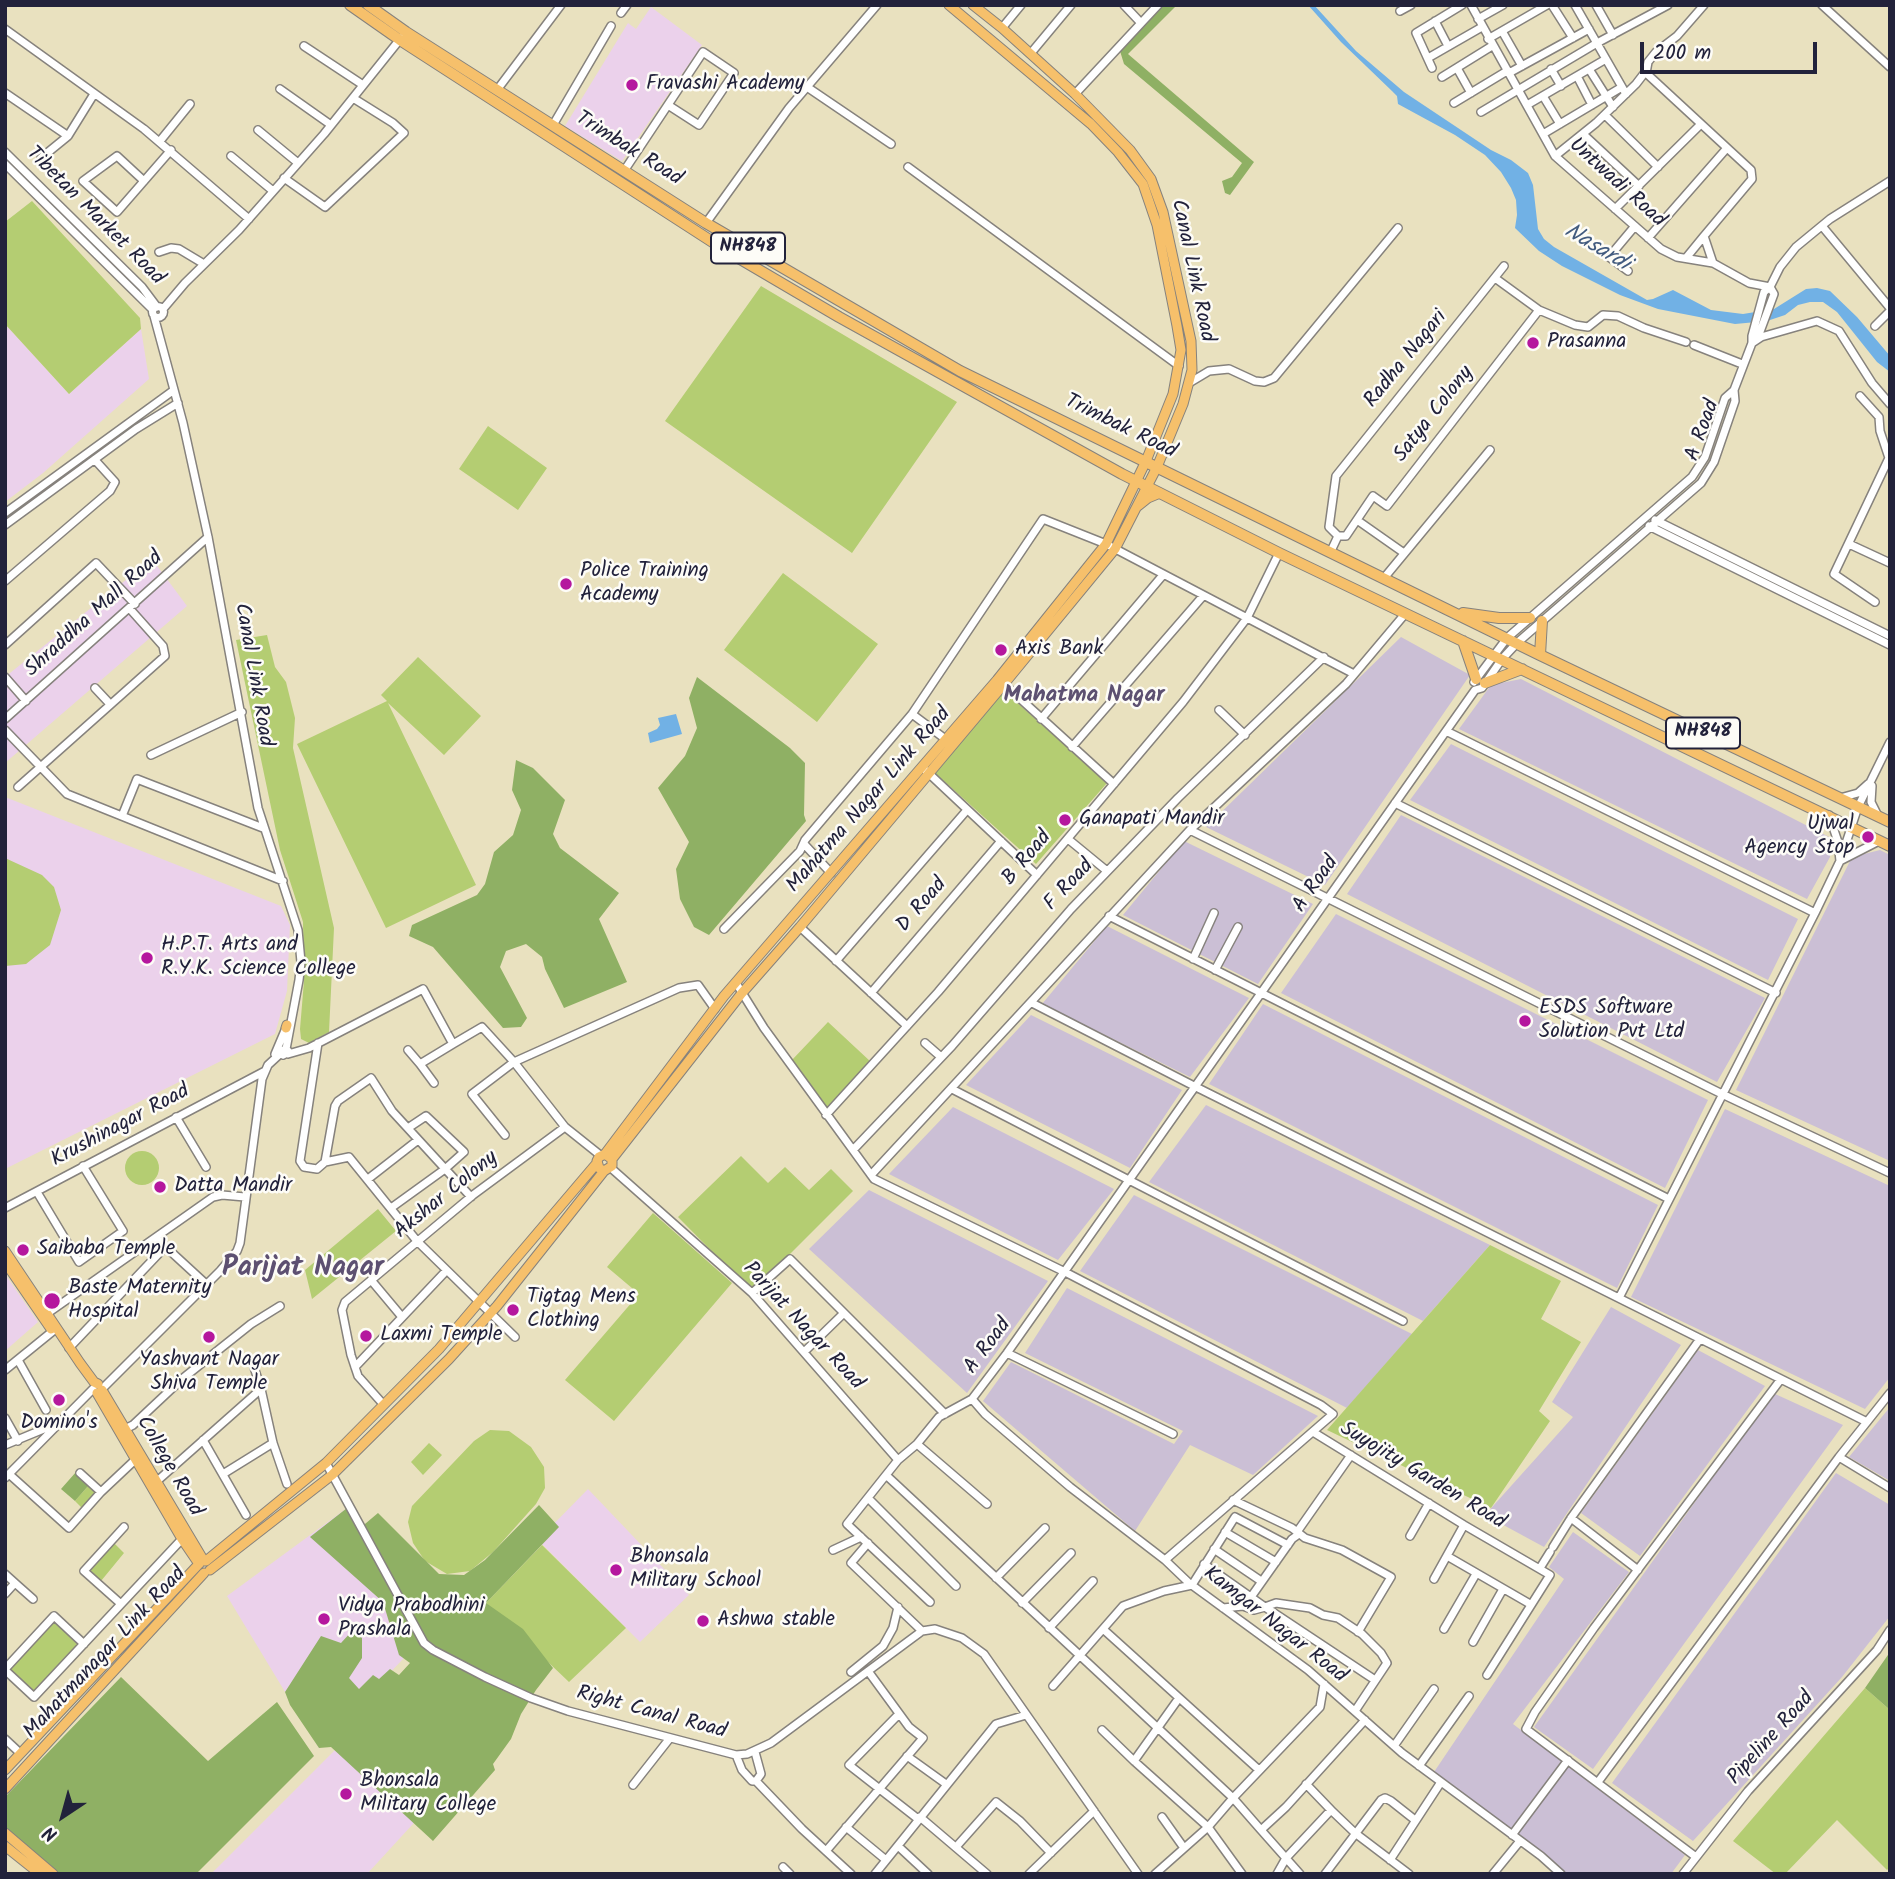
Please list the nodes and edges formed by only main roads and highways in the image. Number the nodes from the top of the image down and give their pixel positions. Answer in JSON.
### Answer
{"nodes":[{"id":1,"x":350,"y":5,"type":"edge"},
{"id":2,"x":368,"y":5,"type":"edge"},
{"id":3,"x":949,"y":5,"type":"edge"},
{"id":4,"x":973,"y":5,"type":"edge"},
{"id":5,"x":403,"y":36,"type":"junction"},
{"id":6,"x":1150,"y":448,"type":"junction"},
{"id":7,"x":1163,"y":454,"type":"junction"},
{"id":8,"x":1132,"y":456,"type":"junction"},
{"id":9,"x":1146,"y":461,"type":"junction"},
{"id":10,"x":1157,"y":467,"type":"junction"},
{"id":11,"x":1171,"y":473,"type":"junction"},
{"id":12,"x":1122,"y":474,"type":"junction"},
{"id":13,"x":1142,"y":484,"type":"junction"},
{"id":14,"x":1160,"y":493,"type":"junction"},
{"id":15,"x":1128,"y":500,"type":"junction"},
{"id":16,"x":1136,"y":508,"type":"junction"},
{"id":17,"x":1110,"y":547,"type":"junction"},
{"id":18,"x":1448,"y":610,"type":"junction"},
{"id":19,"x":1530,"y":618,"type":"road end"},
{"id":20,"x":1542,"y":621,"type":"road end"},
{"id":21,"x":1463,"y":641,"type":"junction"},
{"id":22,"x":1541,"y":655,"type":"junction"},
{"id":23,"x":1522,"y":669,"type":"junction"},
{"id":24,"x":948,"y":742,"type":"junction"},
{"id":25,"x":925,"y":770,"type":"junction"},
{"id":26,"x":1885,"y":820,"type":"edge"},
{"id":27,"x":1890,"y":846,"type":"edge"},
{"id":28,"x":605,"y":1162,"type":"junction"},
{"id":29,"x":5,"y":1251,"type":"edge"},
{"id":30,"x":5,"y":1262,"type":"edge"},
{"id":31,"x":97,"y":1389,"type":"junction"},
{"id":32,"x":204,"y":1566,"type":"junction"},
{"id":33,"x":5,"y":1770,"type":"edge"},
{"id":34,"x":5,"y":1789,"type":"edge"},
{"id":35,"x":5,"y":1833,"type":"edge"},
{"id":36,"x":5,"y":1846,"type":"edge"},
{"id":37,"x":39,"y":1873,"type":"edge"},
{"id":38,"x":53,"y":1874,"type":"edge"}],
"edges":[{"from":1,"to":5,"type":"highway","name":"Trimbak Road","number":"NH848"},
{"from":2,"to":5,"type":"highway","name":"Trimbak Road","number":"NH848"},
{"from":3,"to":6,"type":"main road","name":"Canal Link Road"},
{"from":4,"to":7,"type":"main road","name":"Canal Link Road"},
{"from":5,"to":8,"type":"highway","name":"Trimbak Road","number":"NH848"},
{"from":5,"to":12,"type":"highway","name":"Trimbak Road"},
{"from":6,"to":8,"type":"main road"},
{"from":6,"to":9,"type":"main road","name":"Canal Link Road"},
{"from":7,"to":10,"type":"main road","name":"Canal Link Road"},
{"from":7,"to":11,"type":"main road"},
{"from":8,"to":9,"type":"highway","name":"Trimbak Road","number":"NH848"},
{"from":9,"to":10,"type":"highway","name":"Trimbak Road"},
{"from":9,"to":13,"type":"main road","name":"Mahatma Nagar Link Road"},
{"from":10,"to":11,"type":"highway","name":"Trimbak Road","number":"NH848"},
{"from":10,"to":13,"type":"main road","name":"Canal Link Road"},
{"from":11,"to":18,"type":"highway","name":"Trimbak Road","number":"NH848"},
{"from":12,"to":13,"type":"highway","name":"Trimbak Road"},
{"from":12,"to":15,"type":"main road"},
{"from":13,"to":14,"type":"highway","name":"Trimbak Road"},
{"from":13,"to":15,"type":"main road","name":"Mahatma Nagar Link Road"},
{"from":13,"to":16,"type":"main road","name":"Mahatma Nagar Link Road"},
{"from":14,"to":16,"type":"main road"},
{"from":14,"to":21,"type":"highway","name":"Trimbak Road"},
{"from":15,"to":17,"type":"main road","name":"Mahatma Nagar Link Road"},
{"from":16,"to":17,"type":"main road","name":"Mahatma Nagar Link Road"},
{"from":17,"to":24,"type":"main road","name":"Mahatma Nagar Link Road"},
{"from":17,"to":24,"type":"main road","name":"Mahatma Nagar Link Road"},
{"from":18,"to":19,"type":"highway"},
{"from":18,"to":22,"type":"highway","name":"Trimbak Road","number":"NH848"},
{"from":20,"to":22,"type":"highway"},
{"from":21,"to":23,"type":"highway","number":"NH848"},
{"from":21,"to":23,"type":"highway"},
{"from":22,"to":26,"type":"highway","name":"Trimbak Road","number":"NH848"},
{"from":23,"to":27,"type":"highway","number":"NH848"},
{"from":24,"to":25,"type":"main road","name":"Mahatma Nagar Link Road"},
{"from":25,"to":28,"type":"main road","name":"Mahatma Nagar Link Road"},
{"from":25,"to":28,"type":"main road","name":"Mahatma Nagar Link Road"},
{"from":28,"to":32,"type":"main road","name":"Mahatma Nagar Link Road"},
{"from":28,"to":32,"type":"main road","name":"Mahatma Nagar Link Road"},
{"from":29,"to":31,"type":"main road","name":"College Road"},
{"from":30,"to":31,"type":"main road","name":"College Road"},
{"from":31,"to":32,"type":"main road","name":"College Road"},
{"from":31,"to":32,"type":"main road","name":"College Road"},
{"from":32,"to":33,"type":"main road","name":"Mahatmanagar Link Road"},
{"from":32,"to":34,"type":"main road","name":"Mahatmanagar Link Road"},
{"from":35,"to":38,"type":"main road"},
{"from":36,"to":37,"type":"main road"}]}
